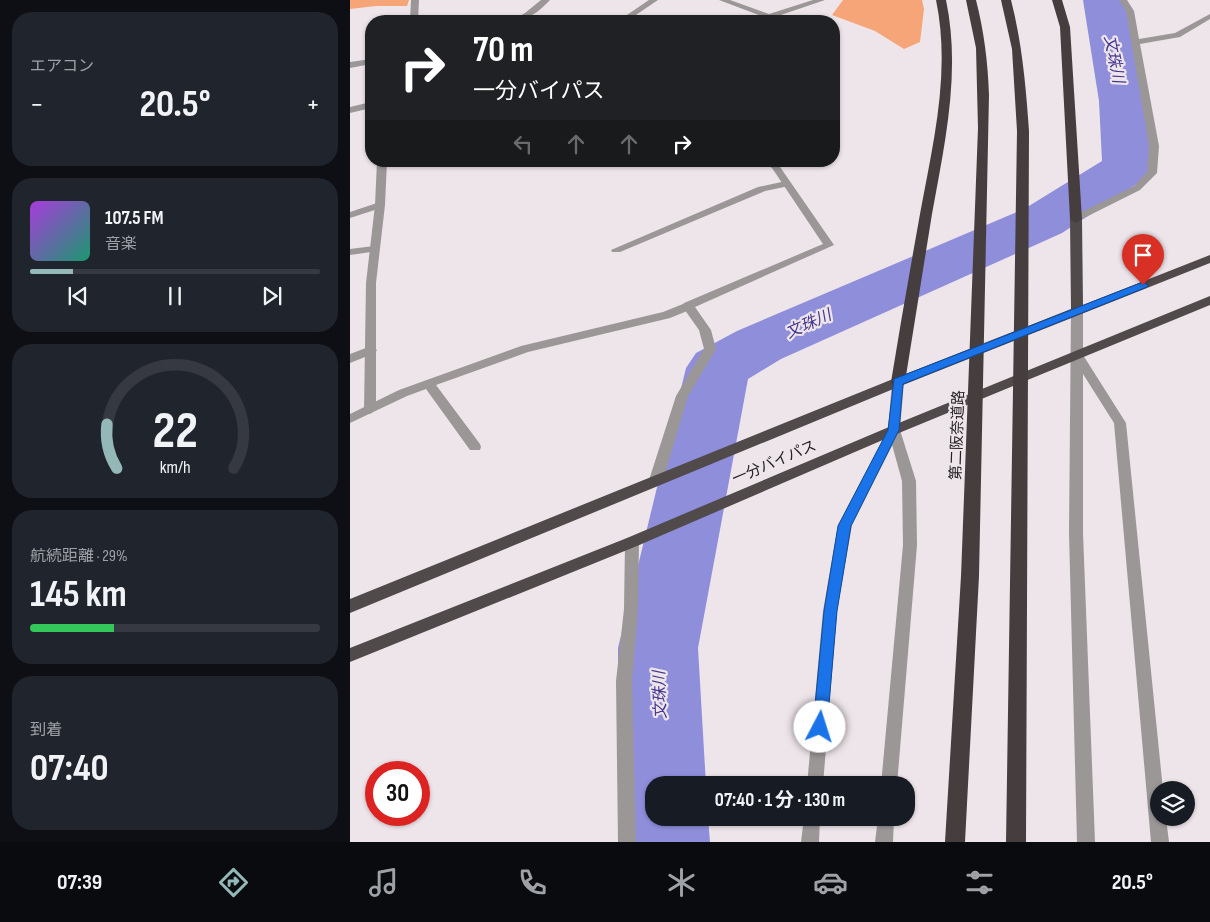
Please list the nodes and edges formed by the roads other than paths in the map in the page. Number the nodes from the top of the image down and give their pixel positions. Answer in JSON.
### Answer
{"nodes":[{"id":1,"x":415,"y":0,"type":"edge"},
{"id":2,"x":546,"y":0,"type":"edge"},
{"id":3,"x":654,"y":0,"type":"edge"},
{"id":4,"x":724,"y":0,"type":"edge"},
{"id":5,"x":821,"y":0,"type":"edge"},
{"id":6,"x":941,"y":0,"type":"edge"},
{"id":7,"x":971,"y":0,"type":"edge"},
{"id":8,"x":1006,"y":0,"type":"edge"},
{"id":9,"x":1057,"y":0,"type":"edge"},
{"id":10,"x":1122,"y":0,"type":"edge"},
{"id":11,"x":414,"y":15,"type":"edge"},
{"id":12,"x":528,"y":15,"type":"edge"},
{"id":13,"x":631,"y":15,"type":"edge"},
{"id":14,"x":763,"y":15,"type":"edge"},
{"id":15,"x":774,"y":15,"type":"edge"},
{"id":16,"x":1210,"y":16,"type":"edge"},
{"id":17,"x":1135,"y":42,"type":"junction"},
{"id":18,"x":365,"y":63,"type":"edge"},
{"id":19,"x":350,"y":65,"type":"edge"},
{"id":20,"x":365,"y":106,"type":"edge"},
{"id":21,"x":350,"y":110,"type":"edge"},
{"id":22,"x":382,"y":167,"type":"edge"},
{"id":23,"x":775,"y":167,"type":"edge"},
{"id":24,"x":786,"y":184,"type":"junction"},
{"id":25,"x":380,"y":205,"type":"junction"},
{"id":26,"x":350,"y":215,"type":"edge"},
{"id":27,"x":1076,"y":219,"type":"junction"},
{"id":28,"x":374,"y":249,"type":"junction"},
{"id":29,"x":616,"y":250,"type":"dead end"},
{"id":30,"x":350,"y":252,"type":"edge"},
{"id":31,"x":1210,"y":259,"type":"edge"},
{"id":32,"x":1210,"y":300,"type":"edge"},
{"id":33,"x":688,"y":306,"type":"junction"},
{"id":34,"x":1077,"y":311,"type":"junction"},
{"id":35,"x":371,"y":350,"type":"junction"},
{"id":36,"x":1077,"y":355,"type":"junction"},
{"id":37,"x":350,"y":359,"type":"edge"},
{"id":38,"x":898,"y":382,"type":"junction"},
{"id":39,"x":429,"y":384,"type":"junction"},
{"id":40,"x":370,"y":410,"type":"junction"},
{"id":41,"x":350,"y":419,"type":"edge"},
{"id":42,"x":894,"y":430,"type":"junction"},
{"id":43,"x":475,"y":447,"type":"dead end"},
{"id":44,"x":656,"y":480,"type":"junction"},
{"id":45,"x":632,"y":542,"type":"junction"},
{"id":46,"x":350,"y":606,"type":"edge"},
{"id":47,"x":350,"y":655,"type":"edge"},
{"id":48,"x":816,"y":776,"type":"edge"},
{"id":49,"x":890,"y":776,"type":"edge"},
{"id":50,"x":811,"y":826,"type":"edge"},
{"id":51,"x":885,"y":826,"type":"edge"},
{"id":52,"x":627,"y":842,"type":"edge"},
{"id":53,"x":810,"y":842,"type":"edge"},
{"id":54,"x":884,"y":842,"type":"edge"},
{"id":55,"x":955,"y":842,"type":"edge"},
{"id":56,"x":1016,"y":842,"type":"edge"},
{"id":57,"x":1086,"y":842,"type":"edge"},
{"id":58,"x":1160,"y":842,"type":"edge"}],
"edges":[{"from":1,"to":11,"type":"street"},
{"from":2,"to":12,"type":"street"},
{"from":3,"to":13,"type":"street"},
{"from":4,"to":14,"type":"street"},
{"from":5,"to":15,"type":"street"},
{"from":6,"to":38,"type":"highway"},
{"from":7,"to":55,"type":"highway","name":"第二阪奈道路"},
{"from":8,"to":56,"type":"highway"},
{"from":9,"to":27,"type":"highway"},
{"from":10,"to":17,"type":"street"},
{"from":16,"to":17,"type":"street"},
{"from":17,"to":27,"type":"street"},
{"from":18,"to":19,"type":"street"},
{"from":20,"to":21,"type":"street"},
{"from":22,"to":25,"type":"street"},
{"from":23,"to":24,"type":"street"},
{"from":24,"to":29,"type":"street"},
{"from":24,"to":33,"type":"street"},
{"from":25,"to":26,"type":"street"},
{"from":25,"to":28,"type":"street"},
{"from":27,"to":34,"type":"highway"},
{"from":28,"to":30,"type":"street"},
{"from":28,"to":35,"type":"street"},
{"from":31,"to":34,"type":"highway","name":"一分バイパス"},
{"from":32,"to":36,"type":"highway","name":"一分バイパス"},
{"from":33,"to":39,"type":"street"},
{"from":33,"to":44,"type":"street"},
{"from":34,"to":36,"type":"street"},
{"from":34,"to":38,"type":"highway","name":"一分バイパス"},
{"from":35,"to":37,"type":"street"},
{"from":35,"to":40,"type":"street"},
{"from":36,"to":42,"type":"highway","name":"一分バイパス"},
{"from":36,"to":57,"type":"street"},
{"from":36,"to":58,"type":"street"},
{"from":38,"to":42,"type":"street"},
{"from":38,"to":44,"type":"highway","name":"一分バイパス"},
{"from":39,"to":40,"type":"street"},
{"from":39,"to":43,"type":"street"},
{"from":40,"to":41,"type":"street"},
{"from":42,"to":45,"type":"highway","name":"一分バイパス"},
{"from":42,"to":48,"type":"street"},
{"from":42,"to":49,"type":"street"},
{"from":44,"to":46,"type":"highway","name":"一分バイパス"},
{"from":45,"to":47,"type":"highway","name":"一分バイパス"},
{"from":45,"to":52,"type":"street"},
{"from":50,"to":53,"type":"street"},
{"from":51,"to":54,"type":"street"}]}
